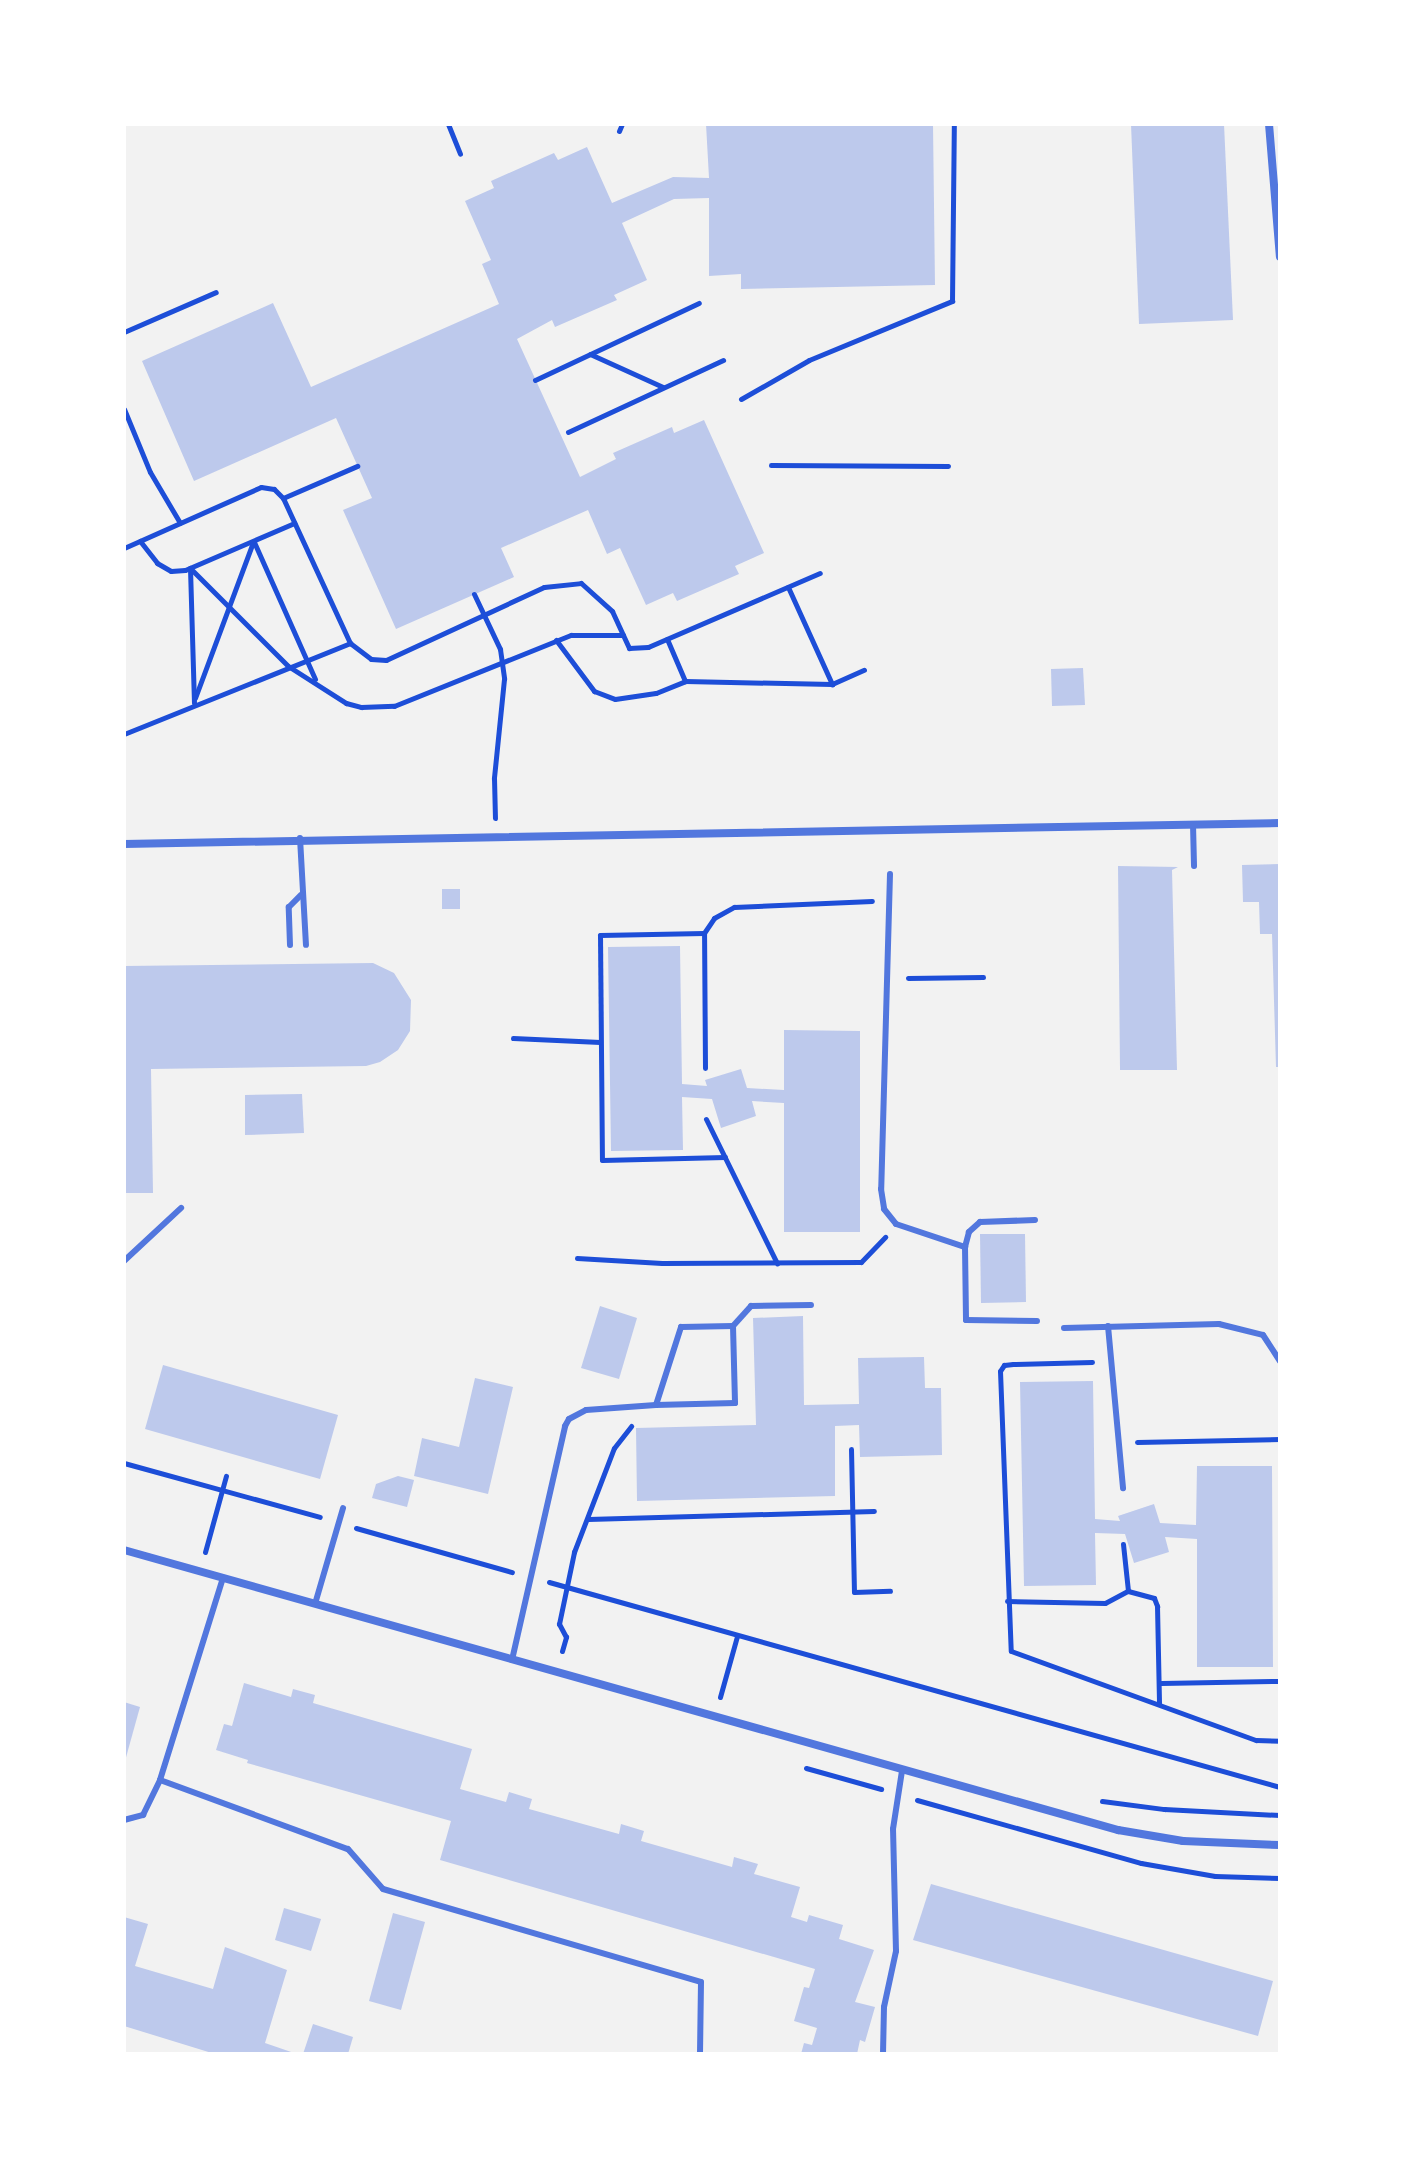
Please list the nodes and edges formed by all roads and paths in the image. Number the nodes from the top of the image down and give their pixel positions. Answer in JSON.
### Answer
{"nodes":[{"id":1,"x":448,"y":124,"type":"edge"},
{"id":2,"x":954,"y":124,"type":"edge"},
{"id":3,"x":1269,"y":124,"type":"edge"},
{"id":4,"x":460,"y":154,"type":"dead end"},
{"id":5,"x":1280,"y":257,"type":"edge"},
{"id":6,"x":216,"y":292,"type":"dead end"},
{"id":7,"x":699,"y":303,"type":"dead end"},
{"id":8,"x":124,"y":332,"type":"edge"},
{"id":9,"x":590,"y":354,"type":"junction"},
{"id":10,"x":723,"y":360,"type":"dead end"},
{"id":11,"x":535,"y":380,"type":"dead end"},
{"id":12,"x":664,"y":388,"type":"junction"},
{"id":13,"x":741,"y":399,"type":"dead end"},
{"id":14,"x":124,"y":409,"type":"edge"},
{"id":15,"x":568,"y":432,"type":"dead end"},
{"id":16,"x":771,"y":465,"type":"dead end"},
{"id":17,"x":357,"y":466,"type":"dead end"},
{"id":18,"x":948,"y":466,"type":"dead end"},
{"id":19,"x":283,"y":498,"type":"junction"},
{"id":20,"x":180,"y":523,"type":"junction"},
{"id":21,"x":294,"y":523,"type":"junction"},
{"id":22,"x":140,"y":541,"type":"junction"},
{"id":23,"x":253,"y":541,"type":"junction"},
{"id":24,"x":124,"y":548,"type":"edge"},
{"id":25,"x":190,"y":568,"type":"junction"},
{"id":26,"x":820,"y":573,"type":"dead end"},
{"id":27,"x":788,"y":587,"type":"junction"},
{"id":28,"x":474,"y":594,"type":"dead end"},
{"id":29,"x":229,"y":607,"type":"junction"},
{"id":30,"x":484,"y":616,"type":"junction"},
{"id":31,"x":623,"y":635,"type":"junction"},
{"id":32,"x":667,"y":639,"type":"junction"},
{"id":33,"x":556,"y":640,"type":"junction"},
{"id":34,"x":350,"y":643,"type":"junction"},
{"id":35,"x":306,"y":660,"type":"junction"},
{"id":36,"x":501,"y":662,"type":"junction"},
{"id":37,"x":288,"y":666,"type":"junction"},
{"id":38,"x":864,"y":670,"type":"dead end"},
{"id":39,"x":316,"y":681,"type":"junction"},
{"id":40,"x":685,"y":681,"type":"junction"},
{"id":41,"x":832,"y":684,"type":"junction"},
{"id":42,"x":194,"y":703,"type":"junction"},
{"id":43,"x":124,"y":734,"type":"edge"},
{"id":44,"x":498,"y":760,"type":"dead end"},
{"id":45,"x":1280,"y":823,"type":"edge"},
{"id":46,"x":1193,"y":824,"type":"junction"},
{"id":47,"x":300,"y":838,"type":"junction"},
{"id":48,"x":124,"y":844,"type":"edge"},
{"id":49,"x":1194,"y":866,"type":"dead end"},
{"id":50,"x":890,"y":874,"type":"dead end"},
{"id":51,"x":301,"y":895,"type":"junction"},
{"id":52,"x":889,"y":901,"type":"junction"},
{"id":53,"x":704,"y":933,"type":"junction"},
{"id":54,"x":290,"y":945,"type":"dead end"},
{"id":55,"x":306,"y":945,"type":"dead end"},
{"id":56,"x":983,"y":977,"type":"dead end"},
{"id":57,"x":885,"y":978,"type":"junction"},
{"id":58,"x":513,"y":1038,"type":"dead end"},
{"id":59,"x":600,"y":1042,"type":"junction"},
{"id":60,"x":705,"y":1068,"type":"dead end"},
{"id":61,"x":706,"y":1119,"type":"dead end"},
{"id":62,"x":725,"y":1157,"type":"junction"},
{"id":63,"x":181,"y":1208,"type":"dead end"},
{"id":64,"x":1035,"y":1220,"type":"dead end"},
{"id":65,"x":896,"y":1224,"type":"junction"},
{"id":66,"x":965,"y":1247,"type":"junction"},
{"id":67,"x":577,"y":1258,"type":"dead end"},
{"id":68,"x":124,"y":1261,"type":"edge"},
{"id":69,"x":777,"y":1263,"type":"junction"},
{"id":70,"x":811,"y":1305,"type":"dead end"},
{"id":71,"x":1037,"y":1321,"type":"dead end"},
{"id":72,"x":733,"y":1326,"type":"junction"},
{"id":73,"x":1108,"y":1326,"type":"junction"},
{"id":74,"x":1064,"y":1328,"type":"dead end"},
{"id":75,"x":1109,"y":1361,"type":"junction"},
{"id":76,"x":1280,"y":1361,"type":"edge"},
{"id":77,"x":656,"y":1405,"type":"junction"},
{"id":78,"x":1280,"y":1439,"type":"edge"},
{"id":79,"x":1119,"y":1442,"type":"junction"},
{"id":80,"x":851,"y":1449,"type":"dead end"},
{"id":81,"x":124,"y":1463,"type":"edge"},
{"id":82,"x":226,"y":1476,"type":"dead end"},
{"id":83,"x":1123,"y":1488,"type":"dead end"},
{"id":84,"x":222,"y":1490,"type":"junction"},
{"id":85,"x":343,"y":1508,"type":"dead end"},
{"id":86,"x":874,"y":1511,"type":"dead end"},
{"id":87,"x":852,"y":1512,"type":"junction"},
{"id":88,"x":587,"y":1519,"type":"junction"},
{"id":89,"x":338,"y":1523,"type":"junction"},
{"id":90,"x":1123,"y":1544,"type":"dead end"},
{"id":91,"x":124,"y":1550,"type":"edge"},
{"id":92,"x":200,"y":1571,"type":"junction"},
{"id":93,"x":223,"y":1578,"type":"junction"},
{"id":94,"x":532,"y":1578,"type":"junction"},
{"id":95,"x":565,"y":1587,"type":"junction"},
{"id":96,"x":890,"y":1591,"type":"dead end"},
{"id":97,"x":1128,"y":1591,"type":"junction"},
{"id":98,"x":1007,"y":1601,"type":"junction"},
{"id":99,"x":315,"y":1604,"type":"junction"},
{"id":100,"x":737,"y":1636,"type":"junction"},
{"id":101,"x":512,"y":1660,"type":"junction"},
{"id":102,"x":556,"y":1673,"type":"junction"},
{"id":103,"x":1280,"y":1681,"type":"edge"},
{"id":104,"x":1161,"y":1683,"type":"junction"},
{"id":105,"x":1159,"y":1704,"type":"junction"},
{"id":106,"x":714,"y":1717,"type":"junction"},
{"id":107,"x":1280,"y":1741,"type":"edge"},
{"id":108,"x":902,"y":1771,"type":"junction"},
{"id":109,"x":160,"y":1780,"type":"junction"},
{"id":110,"x":1280,"y":1787,"type":"edge"},
{"id":111,"x":1090,"y":1799,"type":"dead end"},
{"id":112,"x":1280,"y":1815,"type":"edge"},
{"id":113,"x":124,"y":1820,"type":"edge"},
{"id":114,"x":1280,"y":1845,"type":"edge"},
{"id":115,"x":700,"y":2054,"type":"edge"},
{"id":116,"x":883,"y":2054,"type":"edge"}],
"edges":[{"from":1,"to":4,"type":"path"},
{"from":2,"to":13,"type":"path"},
{"from":3,"to":5,"type":"street"},
{"from":6,"to":8,"type":"path"},
{"from":7,"to":9,"type":"path"},
{"from":9,"to":11,"type":"path"},
{"from":9,"to":12,"type":"path"},
{"from":10,"to":12,"type":"path"},
{"from":12,"to":15,"type":"path"},
{"from":14,"to":20,"type":"path"},
{"from":16,"to":18,"type":"path"},
{"from":17,"to":19,"type":"path"},
{"from":19,"to":20,"type":"path"},
{"from":19,"to":21,"type":"path"},
{"from":20,"to":22,"type":"path"},
{"from":21,"to":23,"type":"path"},
{"from":21,"to":34,"type":"path"},
{"from":22,"to":24,"type":"path"},
{"from":22,"to":25,"type":"path"},
{"from":23,"to":25,"type":"path"},
{"from":23,"to":29,"type":"path"},
{"from":23,"to":35,"type":"path"},
{"from":25,"to":29,"type":"path"},
{"from":25,"to":42,"type":"path"},
{"from":26,"to":27,"type":"path"},
{"from":27,"to":32,"type":"path"},
{"from":27,"to":41,"type":"path"},
{"from":28,"to":30,"type":"path"},
{"from":29,"to":37,"type":"path"},
{"from":29,"to":42,"type":"path"},
{"from":30,"to":31,"type":"path"},
{"from":30,"to":34,"type":"path"},
{"from":30,"to":36,"type":"path"},
{"from":31,"to":32,"type":"path"},
{"from":31,"to":33,"type":"path"},
{"from":32,"to":40,"type":"path"},
{"from":33,"to":36,"type":"path"},
{"from":33,"to":40,"type":"path"},
{"from":34,"to":35,"type":"path"},
{"from":35,"to":37,"type":"path"},
{"from":35,"to":39,"type":"path"},
{"from":36,"to":39,"type":"path"},
{"from":36,"to":44,"type":"path"},
{"from":37,"to":39,"type":"path"},
{"from":37,"to":42,"type":"path"},
{"from":38,"to":41,"type":"path"},
{"from":40,"to":41,"type":"path"},
{"from":42,"to":43,"type":"path"},
{"from":45,"to":46,"type":"street"},
{"from":46,"to":47,"type":"street"},
{"from":46,"to":49,"type":"lane"},
{"from":47,"to":48,"type":"street"},
{"from":47,"to":51,"type":"lane"},
{"from":50,"to":52,"type":"lane"},
{"from":51,"to":54,"type":"lane"},
{"from":51,"to":55,"type":"lane"},
{"from":52,"to":53,"type":"path"},
{"from":52,"to":57,"type":"lane"},
{"from":53,"to":59,"type":"path"},
{"from":53,"to":60,"type":"path"},
{"from":56,"to":57,"type":"path"},
{"from":57,"to":65,"type":"lane"},
{"from":58,"to":59,"type":"path"},
{"from":59,"to":62,"type":"path"},
{"from":61,"to":62,"type":"path"},
{"from":62,"to":69,"type":"path"},
{"from":63,"to":68,"type":"lane"},
{"from":64,"to":66,"type":"lane"},
{"from":65,"to":66,"type":"lane"},
{"from":65,"to":69,"type":"path"},
{"from":66,"to":71,"type":"lane"},
{"from":67,"to":69,"type":"path"},
{"from":70,"to":72,"type":"lane"},
{"from":72,"to":77,"type":"lane"},
{"from":72,"to":77,"type":"lane"},
{"from":73,"to":74,"type":"lane"},
{"from":73,"to":75,"type":"lane"},
{"from":73,"to":76,"type":"lane"},
{"from":75,"to":79,"type":"lane"},
{"from":75,"to":98,"type":"path"},
{"from":77,"to":88,"type":"path"},
{"from":77,"to":94,"type":"lane"},
{"from":78,"to":79,"type":"path"},
{"from":79,"to":83,"type":"lane"},
{"from":80,"to":87,"type":"path"},
{"from":81,"to":84,"type":"path"},
{"from":82,"to":84,"type":"path"},
{"from":84,"to":89,"type":"path"},
{"from":84,"to":92,"type":"path"},
{"from":85,"to":89,"type":"lane"},
{"from":86,"to":87,"type":"path"},
{"from":87,"to":88,"type":"path"},
{"from":87,"to":96,"type":"path"},
{"from":88,"to":95,"type":"path"},
{"from":89,"to":94,"type":"path"},
{"from":89,"to":99,"type":"lane"},
{"from":90,"to":97,"type":"path"},
{"from":91,"to":92,"type":"street"},
{"from":92,"to":93,"type":"street"},
{"from":93,"to":99,"type":"street"},
{"from":93,"to":109,"type":"lane"},
{"from":94,"to":95,"type":"path"},
{"from":94,"to":101,"type":"lane"},
{"from":95,"to":100,"type":"path"},
{"from":95,"to":102,"type":"path"},
{"from":97,"to":98,"type":"path"},
{"from":97,"to":104,"type":"path"},
{"from":98,"to":105,"type":"path"},
{"from":99,"to":101,"type":"street"},
{"from":100,"to":106,"type":"path"},
{"from":100,"to":110,"type":"path"},
{"from":101,"to":102,"type":"street"},
{"from":102,"to":106,"type":"street"},
{"from":103,"to":104,"type":"path"},
{"from":104,"to":105,"type":"path"},
{"from":105,"to":107,"type":"path"},
{"from":106,"to":108,"type":"street"},
{"from":108,"to":114,"type":"street"},
{"from":108,"to":116,"type":"lane"},
{"from":109,"to":113,"type":"lane"},
{"from":109,"to":115,"type":"lane"},
{"from":111,"to":112,"type":"path"}]}
